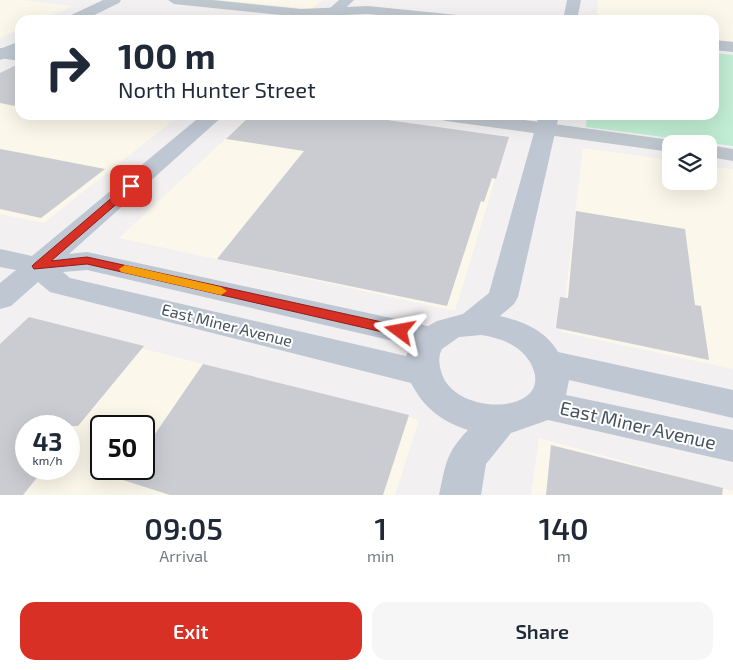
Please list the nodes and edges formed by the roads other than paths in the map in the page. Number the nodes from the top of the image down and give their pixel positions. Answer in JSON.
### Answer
{"nodes":[{"id":1,"x":108,"y":0,"type":"edge"},
{"id":2,"x":174,"y":0,"type":"edge"},
{"id":3,"x":347,"y":0,"type":"edge"},
{"id":4,"x":574,"y":0,"type":"edge"},
{"id":5,"x":81,"y":15,"type":"edge"},
{"id":6,"x":319,"y":15,"type":"edge"},
{"id":7,"x":330,"y":15,"type":"edge"},
{"id":8,"x":336,"y":15,"type":"edge"},
{"id":9,"x":418,"y":15,"type":"edge"},
{"id":10,"x":571,"y":15,"type":"edge"},
{"id":11,"x":719,"y":45,"type":"edge"},
{"id":12,"x":733,"y":46,"type":"edge"},
{"id":13,"x":15,"y":48,"type":"edge"},
{"id":14,"x":1,"y":54,"type":"edge"},
{"id":15,"x":15,"y":55,"type":"edge"},
{"id":16,"x":208,"y":120,"type":"edge"},
{"id":17,"x":518,"y":120,"type":"edge"},
{"id":18,"x":547,"y":122,"type":"edge"},
{"id":19,"x":662,"y":144,"type":"edge"},
{"id":20,"x":717,"y":153,"type":"edge"},
{"id":21,"x":733,"y":155,"type":"edge"},
{"id":22,"x":0,"y":258,"type":"edge"},
{"id":23,"x":38,"y":266,"type":"junction"},
{"id":24,"x":503,"y":297,"type":"junction"},
{"id":25,"x":0,"y":299,"type":"edge"},
{"id":26,"x":472,"y":324,"type":"junction"},
{"id":27,"x":521,"y":335,"type":"junction"},
{"id":28,"x":434,"y":339,"type":"junction"},
{"id":29,"x":549,"y":364,"type":"junction"},
{"id":30,"x":422,"y":372,"type":"junction"},
{"id":31,"x":542,"y":404,"type":"junction"},
{"id":32,"x":733,"y":404,"type":"edge"},
{"id":33,"x":450,"y":407,"type":"junction"},
{"id":34,"x":500,"y":420,"type":"junction"},
{"id":35,"x":733,"y":427,"type":"edge"},
{"id":36,"x":665,"y":431,"type":"junction"},
{"id":37,"x":733,"y":446,"type":"edge"},
{"id":38,"x":463,"y":476,"type":"edge"}],
"edges":[{"from":1,"to":5,"type":"main road"},
{"from":2,"to":6,"type":"street"},
{"from":3,"to":7,"type":"main road"},
{"from":4,"to":10,"type":"main road"},
{"from":8,"to":9,"type":"street"},
{"from":11,"to":12,"type":"street"},
{"from":13,"to":14,"type":"main road"},
{"from":14,"to":15,"type":"street"},
{"from":16,"to":23,"type":"main road"},
{"from":17,"to":18,"type":"street"},
{"from":18,"to":19,"type":"street"},
{"from":18,"to":24,"type":"main road"},
{"from":20,"to":21,"type":"street"},
{"from":22,"to":23,"type":"main road","name":"East Miner Avenue"},
{"from":23,"to":25,"type":"main road"},
{"from":23,"to":28,"type":"main road","name":"East Miner Avenue"},
{"from":23,"to":30,"type":"main road","name":"East Miner Avenue"},
{"from":24,"to":26,"type":"main road"},
{"from":24,"to":27,"type":"main road"},
{"from":26,"to":27,"type":"main road"},
{"from":26,"to":28,"type":"main road"},
{"from":27,"to":29,"type":"main road"},
{"from":28,"to":30,"type":"main road"},
{"from":29,"to":31,"type":"main road"},
{"from":29,"to":32,"type":"main road"},
{"from":30,"to":33,"type":"main road"},
{"from":31,"to":34,"type":"main road"},
{"from":31,"to":36,"type":"main road","name":"East Miner Avenue"},
{"from":33,"to":34,"type":"main road"},
{"from":33,"to":38,"type":"main road"},
{"from":34,"to":38,"type":"main road"},
{"from":35,"to":36,"type":"main road"},
{"from":36,"to":37,"type":"main road","name":"East Miner Avenue"}]}
